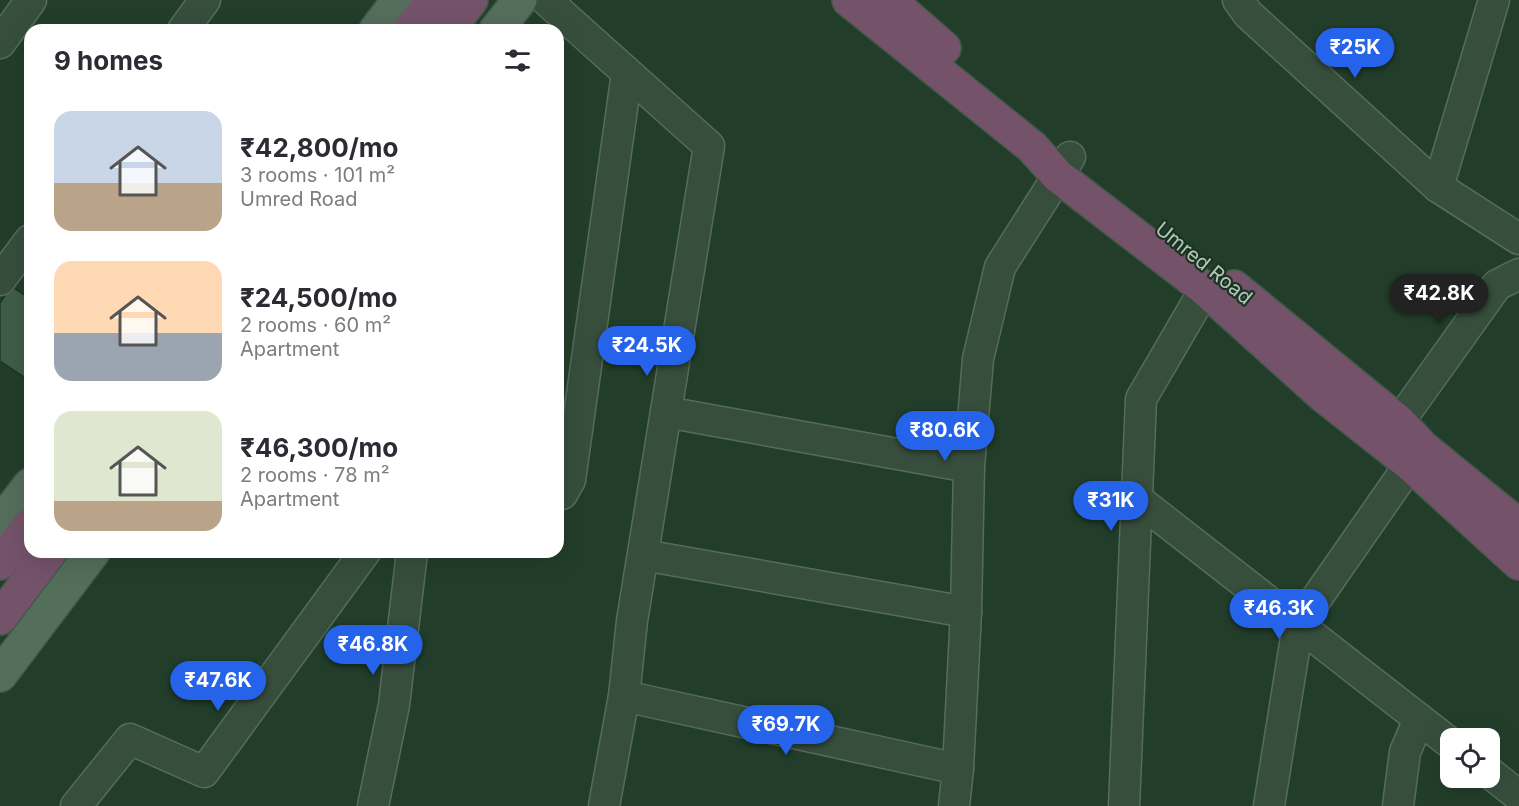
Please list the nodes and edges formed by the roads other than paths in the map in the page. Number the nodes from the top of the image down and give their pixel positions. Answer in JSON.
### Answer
{"nodes":[{"id":1,"x":31,"y":0,"type":"edge"},
{"id":2,"x":205,"y":0,"type":"edge"},
{"id":3,"x":399,"y":0,"type":"edge"},
{"id":4,"x":433,"y":0,"type":"edge"},
{"id":5,"x":471,"y":0,"type":"edge"},
{"id":6,"x":520,"y":0,"type":"edge"},
{"id":7,"x":546,"y":0,"type":"edge"},
{"id":8,"x":849,"y":0,"type":"edge"},
{"id":9,"x":889,"y":0,"type":"edge"},
{"id":10,"x":1238,"y":0,"type":"edge"},
{"id":11,"x":1494,"y":0,"type":"edge"},
{"id":12,"x":187,"y":24,"type":"edge"},
{"id":13,"x":381,"y":24,"type":"edge"},
{"id":14,"x":415,"y":24,"type":"edge"},
{"id":15,"x":453,"y":24,"type":"edge"},
{"id":16,"x":501,"y":24,"type":"edge"},
{"id":17,"x":0,"y":43,"type":"edge"},
{"id":18,"x":627,"y":73,"type":"junction"},
{"id":19,"x":1064,"y":166,"type":"junction"},
{"id":20,"x":1438,"y":187,"type":"junction"},
{"id":21,"x":1519,"y":239,"type":"edge"},
{"id":22,"x":1519,"y":274,"type":"edge"},
{"id":23,"x":1205,"y":289,"type":"junction"},
{"id":24,"x":666,"y":412,"type":"junction"},
{"id":25,"x":1399,"y":422,"type":"junction"},
{"id":26,"x":1410,"y":464,"type":"junction"},
{"id":27,"x":969,"y":467,"type":"junction"},
{"id":28,"x":564,"y":489,"type":"edge"},
{"id":29,"x":24,"y":493,"type":"edge"},
{"id":30,"x":1137,"y":499,"type":"junction"},
{"id":31,"x":0,"y":524,"type":"edge"},
{"id":32,"x":1519,"y":526,"type":"edge"},
{"id":33,"x":24,"y":533,"type":"edge"},
{"id":34,"x":643,"y":555,"type":"junction"},
{"id":35,"x":45,"y":558,"type":"edge"},
{"id":36,"x":88,"y":558,"type":"edge"},
{"id":37,"x":361,"y":558,"type":"edge"},
{"id":38,"x":411,"y":558,"type":"edge"},
{"id":39,"x":1519,"y":563,"type":"edge"},
{"id":40,"x":0,"y":564,"type":"edge"},
{"id":41,"x":966,"y":612,"type":"junction"},
{"id":42,"x":0,"y":618,"type":"edge"},
{"id":43,"x":1298,"y":625,"type":"junction"},
{"id":44,"x":0,"y":675,"type":"edge"},
{"id":45,"x":624,"y":696,"type":"junction"},
{"id":46,"x":1419,"y":719,"type":"junction"},
{"id":47,"x":1440,"y":735,"type":"edge"},
{"id":48,"x":958,"y":769,"type":"junction"},
{"id":49,"x":1500,"y":781,"type":"edge"},
{"id":50,"x":1519,"y":796,"type":"edge"},
{"id":51,"x":76,"y":806,"type":"edge"},
{"id":52,"x":373,"y":806,"type":"edge"},
{"id":53,"x":604,"y":806,"type":"edge"},
{"id":54,"x":954,"y":806,"type":"edge"},
{"id":55,"x":1124,"y":806,"type":"edge"},
{"id":56,"x":1269,"y":806,"type":"edge"},
{"id":57,"x":1398,"y":806,"type":"edge"}],
"edges":[{"from":1,"to":17,"type":"street"},
{"from":2,"to":12,"type":"street"},
{"from":3,"to":13,"type":"main road"},
{"from":4,"to":14,"type":"highway"},
{"from":5,"to":15,"type":"highway"},
{"from":6,"to":16,"type":"main road"},
{"from":7,"to":18,"type":"street"},
{"from":8,"to":19,"type":"highway"},
{"from":9,"to":19,"type":"highway","name":"Umred Road"},
{"from":10,"to":20,"type":"street"},
{"from":11,"to":20,"type":"street"},
{"from":18,"to":24,"type":"street"},
{"from":18,"to":28,"type":"street"},
{"from":19,"to":23,"type":"highway"},
{"from":19,"to":25,"type":"highway","name":"Umred Road"},
{"from":19,"to":27,"type":"street"},
{"from":20,"to":21,"type":"street"},
{"from":22,"to":25,"type":"street"},
{"from":23,"to":26,"type":"highway"},
{"from":23,"to":30,"type":"street"},
{"from":24,"to":27,"type":"street"},
{"from":24,"to":34,"type":"street"},
{"from":25,"to":32,"type":"highway","name":"Umred Road"},
{"from":26,"to":39,"type":"highway"},
{"from":26,"to":43,"type":"street"},
{"from":27,"to":41,"type":"street"},
{"from":29,"to":31,"type":"main road"},
{"from":30,"to":43,"type":"street"},
{"from":30,"to":55,"type":"street"},
{"from":33,"to":40,"type":"highway"},
{"from":34,"to":41,"type":"street"},
{"from":34,"to":45,"type":"street"},
{"from":35,"to":42,"type":"highway"},
{"from":36,"to":44,"type":"main road"},
{"from":37,"to":51,"type":"street"},
{"from":38,"to":52,"type":"street"},
{"from":41,"to":48,"type":"street"},
{"from":43,"to":46,"type":"street"},
{"from":43,"to":56,"type":"street"},
{"from":45,"to":48,"type":"street"},
{"from":45,"to":53,"type":"street"},
{"from":46,"to":47,"type":"street"},
{"from":46,"to":57,"type":"street"},
{"from":48,"to":54,"type":"street"},
{"from":49,"to":50,"type":"street"}]}
